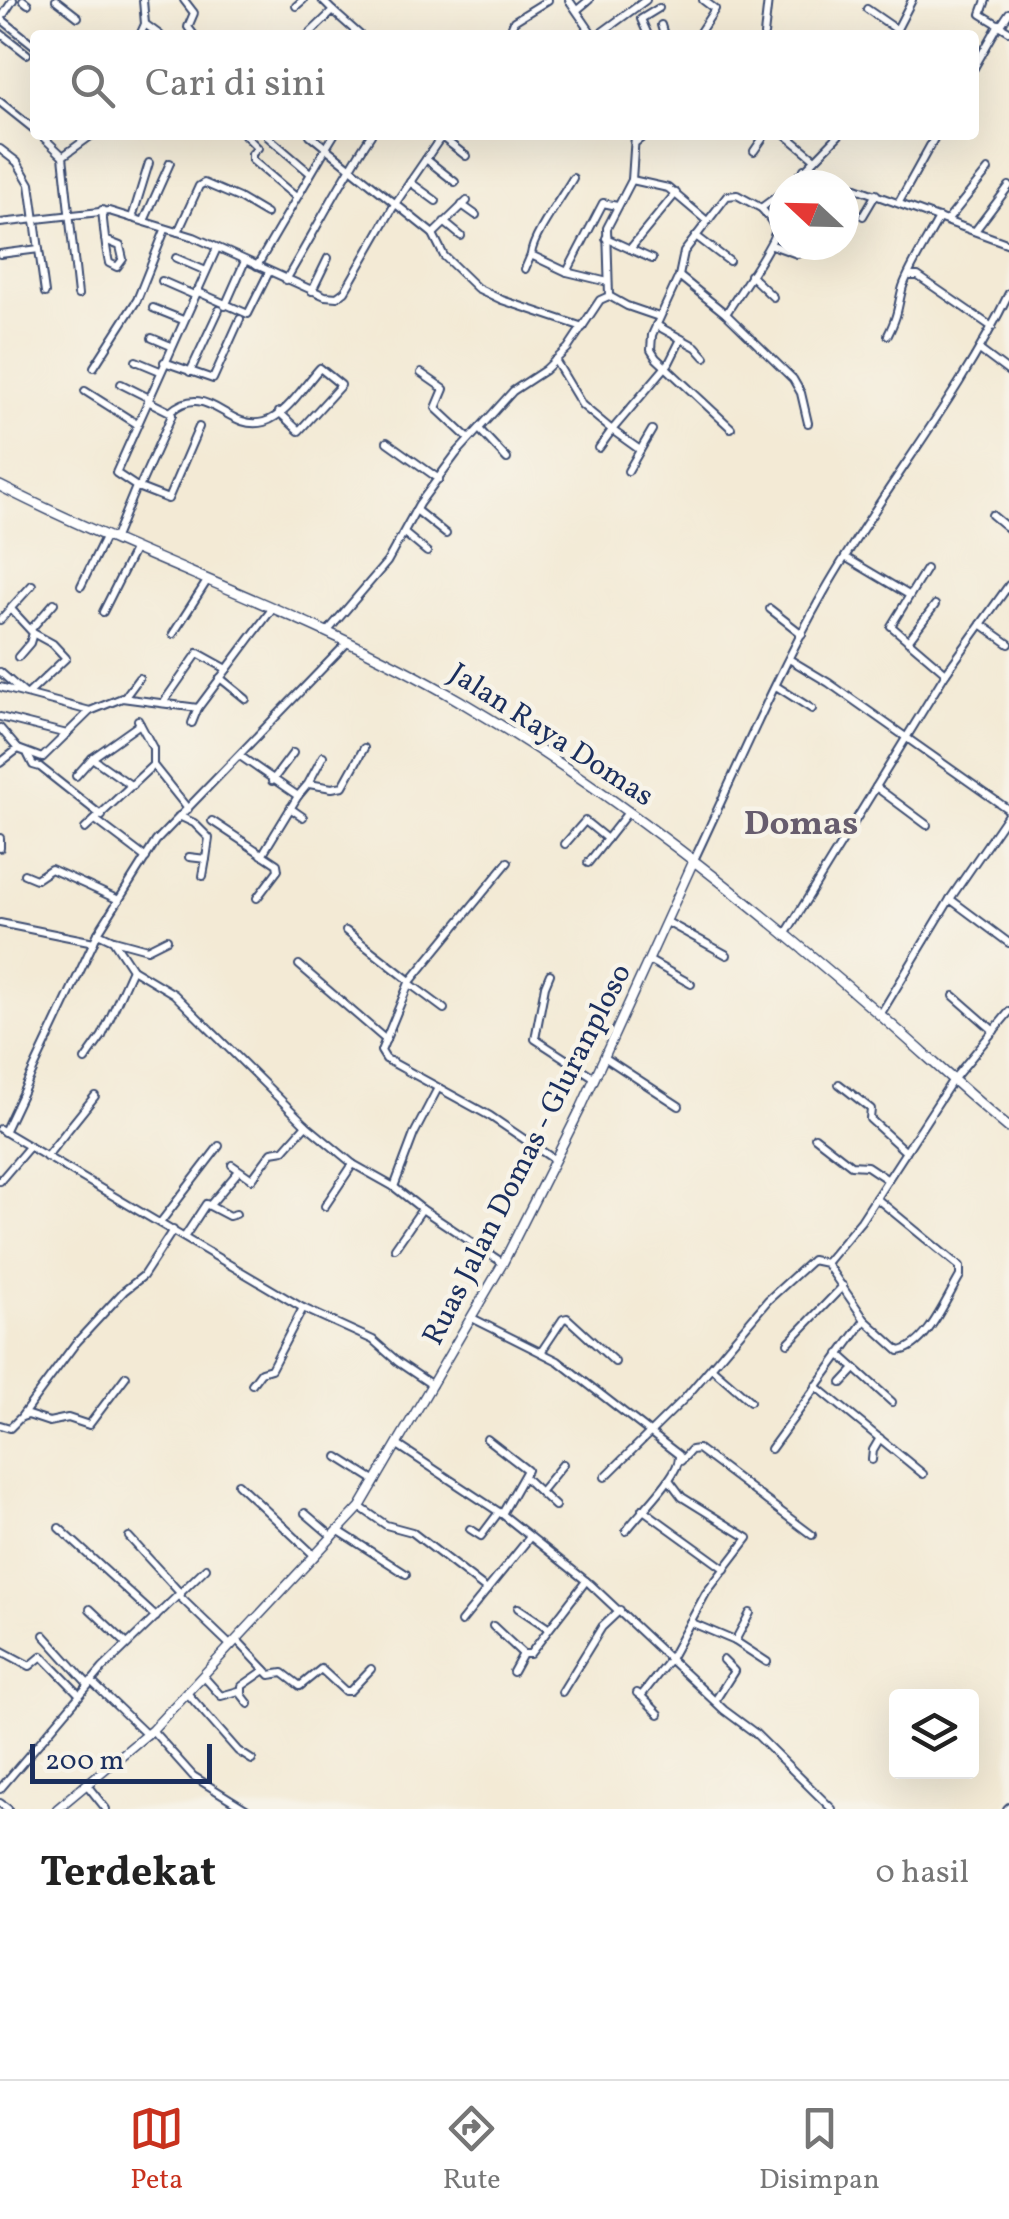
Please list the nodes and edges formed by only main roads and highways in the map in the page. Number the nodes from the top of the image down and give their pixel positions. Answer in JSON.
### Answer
{"nodes":[{"id":1,"x":0,"y":486,"type":"edge"},
{"id":2,"x":694,"y":860,"type":"junction"},
{"id":3,"x":1009,"y":1128,"type":"edge"},
{"id":4,"x":57,"y":1809,"type":"edge"}],
"edges":[{"from":1,"to":2,"type":"highway","name":"Jalan Raya Domas"},
{"from":2,"to":3,"type":"highway","name":"Jalan Raya Domas"},
{"from":2,"to":4,"type":"main road","name":"Ruas Jalan Domas - Gluranploso"}]}
